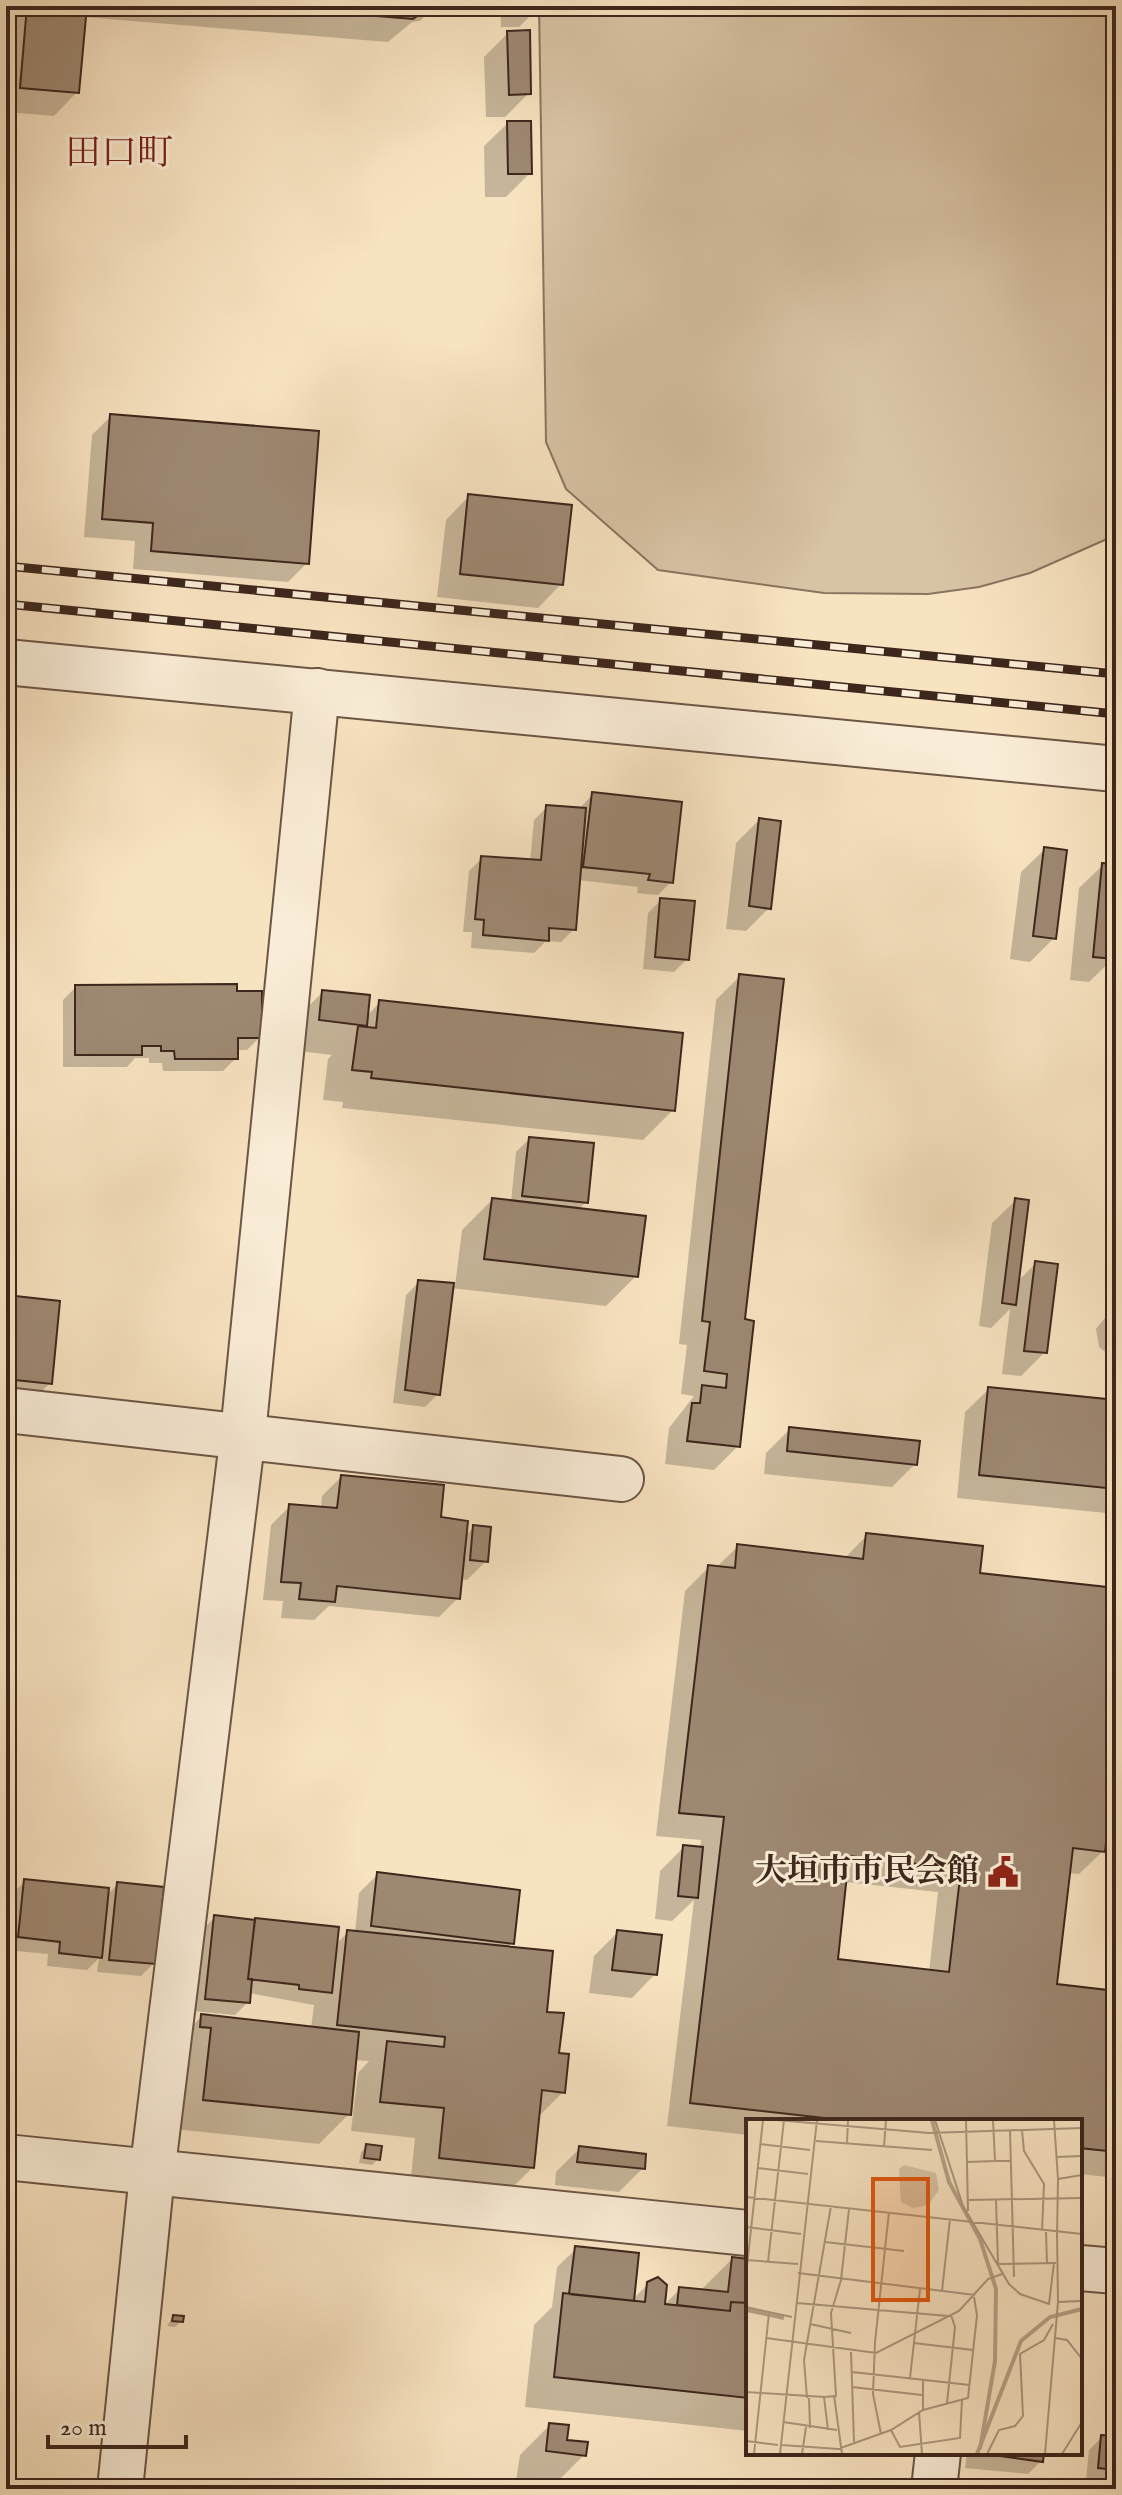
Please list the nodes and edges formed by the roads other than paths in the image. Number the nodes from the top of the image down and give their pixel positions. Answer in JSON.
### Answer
{"nodes":[{"id":1,"x":6,"y":662,"type":"edge"},
{"id":2,"x":317,"y":691,"type":"junction"},
{"id":3,"x":1116,"y":769,"type":"edge"},
{"id":4,"x":6,"y":1410,"type":"edge"},
{"id":5,"x":243,"y":1434,"type":"junction"},
{"id":6,"x":621,"y":1479,"type":"dead end"},
{"id":7,"x":6,"y":2157,"type":"edge"},
{"id":8,"x":152,"y":2174,"type":"junction"},
{"id":9,"x":746,"y":2233,"type":"edge"},
{"id":10,"x":1082,"y":2268,"type":"edge"},
{"id":11,"x":1116,"y":2271,"type":"edge"},
{"id":12,"x":938,"y":2455,"type":"edge"},
{"id":13,"x":120,"y":2489,"type":"edge"},
{"id":14,"x":934,"y":2489,"type":"edge"}],
"edges":[{"from":1,"to":2,"type":"street"},
{"from":2,"to":3,"type":"street"},
{"from":2,"to":5,"type":"street"},
{"from":4,"to":5,"type":"street"},
{"from":5,"to":6,"type":"street"},
{"from":5,"to":8,"type":"street"},
{"from":7,"to":8,"type":"street"},
{"from":8,"to":9,"type":"street"},
{"from":8,"to":13,"type":"street"},
{"from":10,"to":11,"type":"street"},
{"from":12,"to":14,"type":"street"}]}
